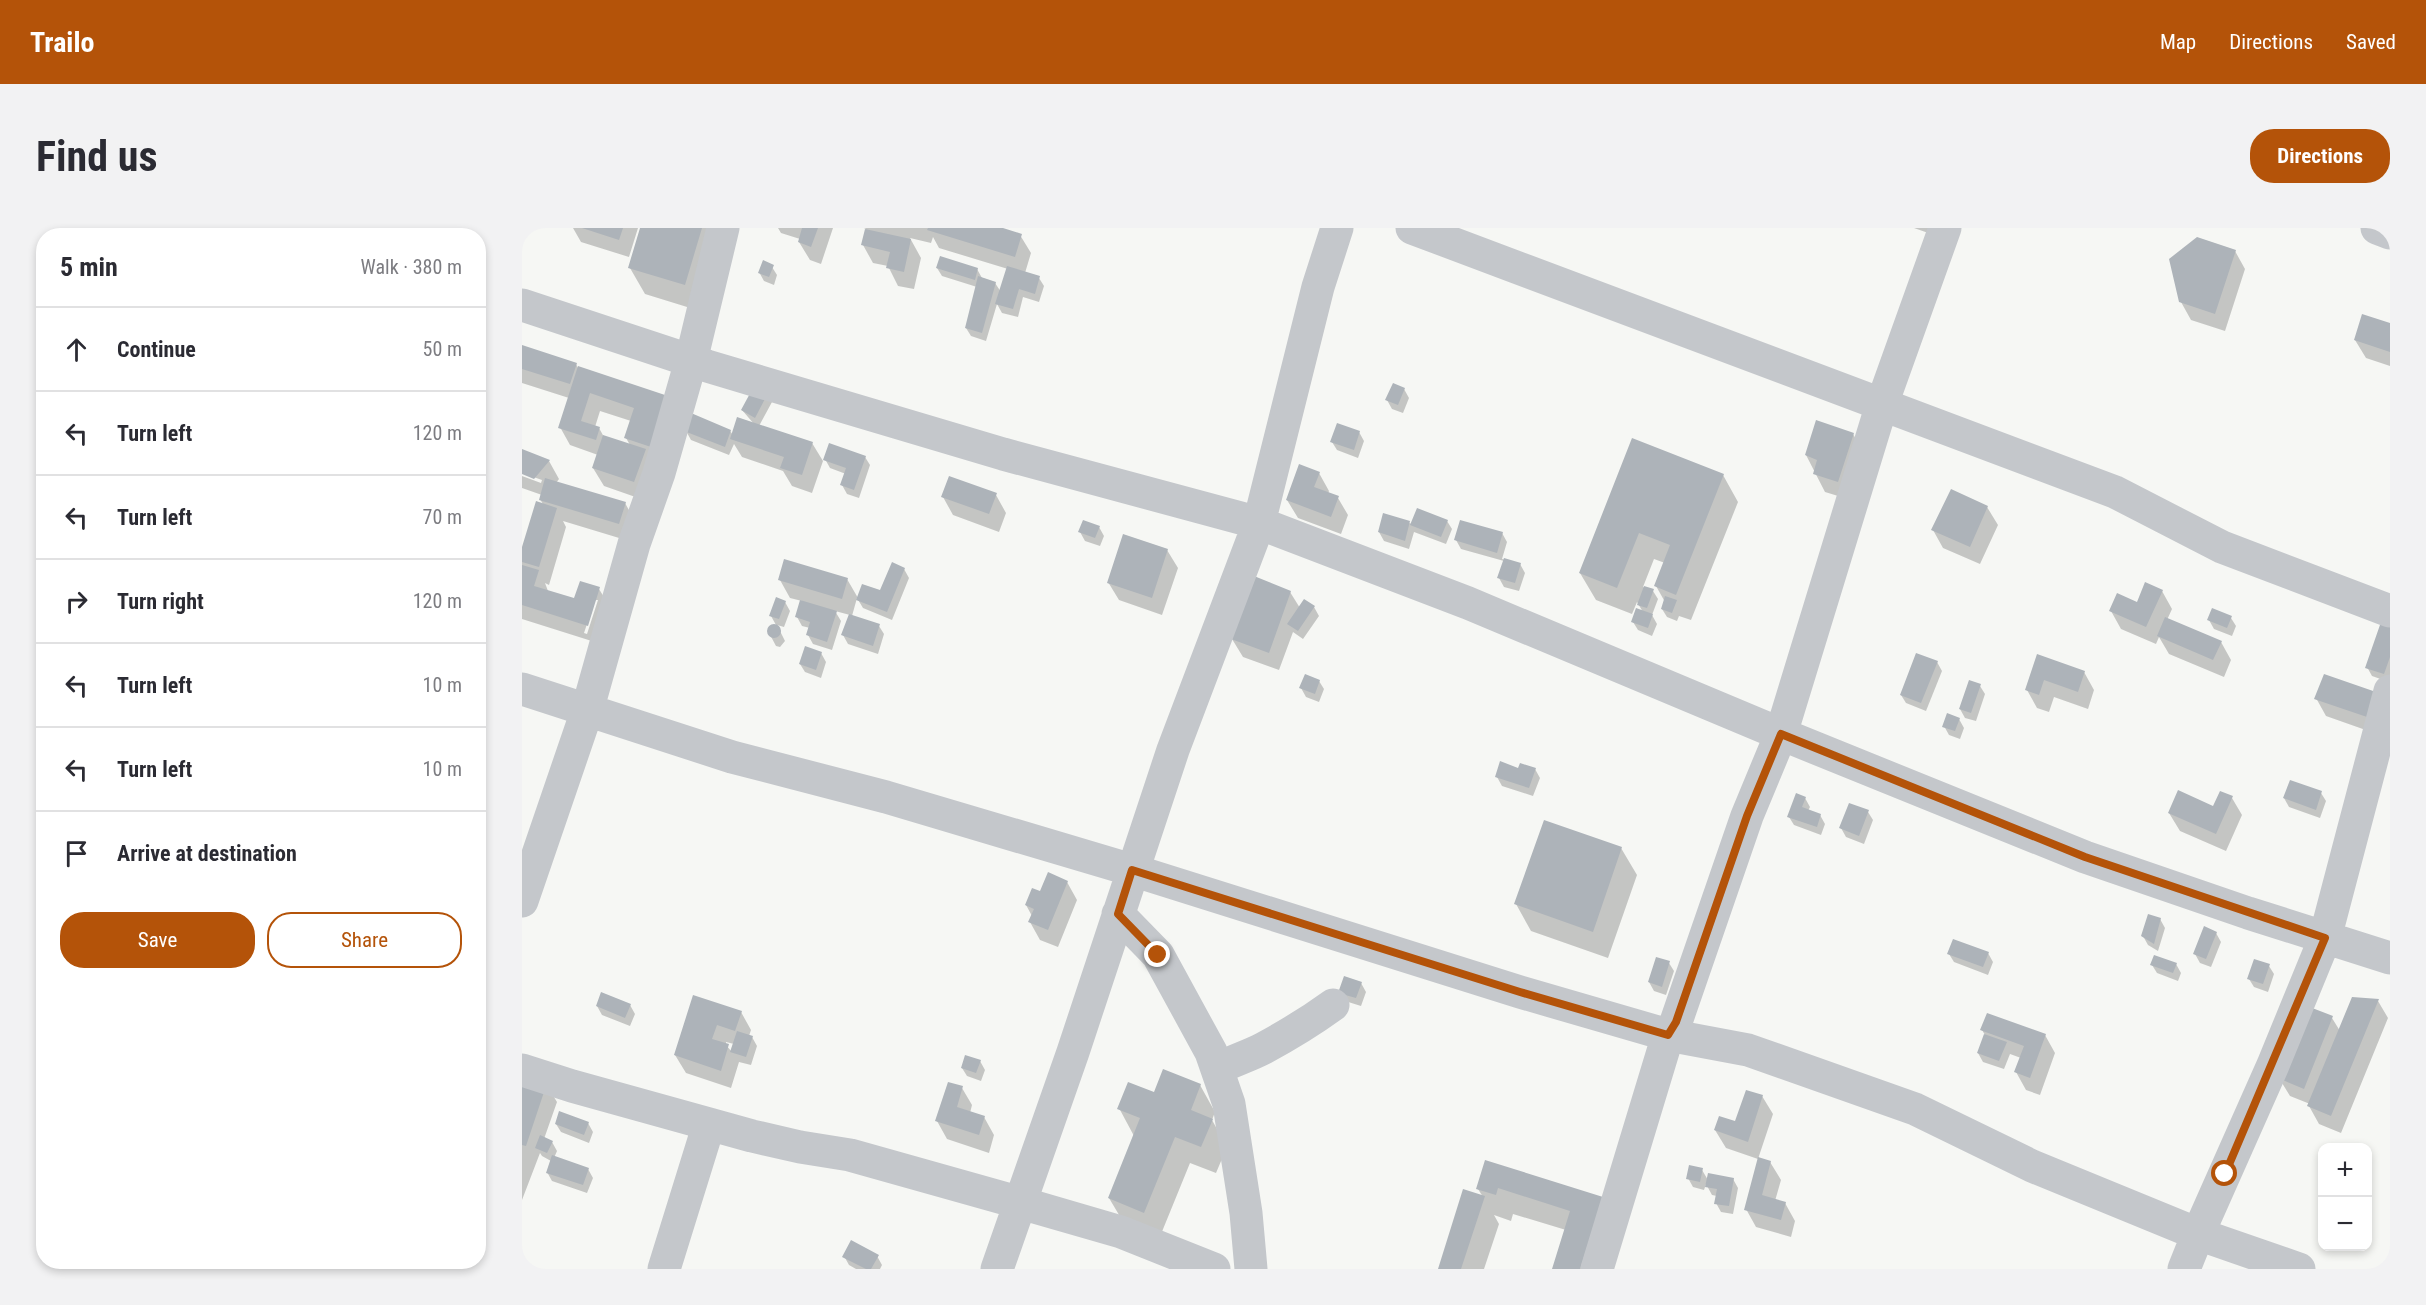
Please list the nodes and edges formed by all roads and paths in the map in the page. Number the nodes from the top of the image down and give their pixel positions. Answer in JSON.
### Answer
{"nodes":[{"id":1,"x":723,"y":228,"type":"edge"},
{"id":2,"x":1337,"y":228,"type":"edge"},
{"id":3,"x":1412,"y":228,"type":"edge"},
{"id":4,"x":1946,"y":228,"type":"edge"},
{"id":5,"x":2377,"y":228,"type":"edge"},
{"id":6,"x":2390,"y":233,"type":"edge"},
{"id":7,"x":522,"y":305,"type":"edge"},
{"id":8,"x":691,"y":361,"type":"junction"},
{"id":9,"x":1882,"y":404,"type":"junction"},
{"id":10,"x":1259,"y":523,"type":"junction"},
{"id":11,"x":2390,"y":611,"type":"edge"},
{"id":12,"x":522,"y":689,"type":"edge"},
{"id":13,"x":2390,"y":691,"type":"edge"},
{"id":14,"x":587,"y":711,"type":"junction"},
{"id":15,"x":1781,"y":734,"type":"junction"},
{"id":16,"x":1132,"y":870,"type":"junction"},
{"id":17,"x":522,"y":901,"type":"edge"},
{"id":18,"x":1118,"y":914,"type":"junction"},
{"id":19,"x":2325,"y":938,"type":"junction"},
{"id":20,"x":2390,"y":958,"type":"edge"},
{"id":21,"x":1333,"y":1005,"type":"dead end"},
{"id":22,"x":1668,"y":1035,"type":"junction"},
{"id":23,"x":1217,"y":1069,"type":"junction"},
{"id":24,"x":522,"y":1070,"type":"edge"},
{"id":25,"x":709,"y":1124,"type":"junction"},
{"id":26,"x":1022,"y":1203,"type":"junction"},
{"id":27,"x":2198,"y":1234,"type":"junction"},
{"id":28,"x":664,"y":1269,"type":"edge"},
{"id":29,"x":997,"y":1269,"type":"edge"},
{"id":30,"x":1214,"y":1269,"type":"edge"},
{"id":31,"x":1251,"y":1269,"type":"edge"},
{"id":32,"x":1597,"y":1269,"type":"edge"},
{"id":33,"x":2184,"y":1269,"type":"edge"},
{"id":34,"x":2299,"y":1269,"type":"edge"}],
"edges":[{"from":1,"to":8,"type":"street"},
{"from":2,"to":10,"type":"street"},
{"from":3,"to":9,"type":"street"},
{"from":4,"to":9,"type":"street"},
{"from":5,"to":6,"type":"street"},
{"from":7,"to":8,"type":"street"},
{"from":8,"to":10,"type":"street"},
{"from":8,"to":14,"type":"street"},
{"from":9,"to":11,"type":"street"},
{"from":9,"to":15,"type":"street"},
{"from":10,"to":15,"type":"street"},
{"from":10,"to":16,"type":"street"},
{"from":12,"to":14,"type":"street"},
{"from":13,"to":19,"type":"street"},
{"from":14,"to":16,"type":"street"},
{"from":14,"to":17,"type":"street"},
{"from":15,"to":19,"type":"street"},
{"from":15,"to":22,"type":"street"},
{"from":16,"to":18,"type":"street"},
{"from":16,"to":22,"type":"street"},
{"from":18,"to":23,"type":"street"},
{"from":18,"to":26,"type":"street"},
{"from":19,"to":20,"type":"street"},
{"from":19,"to":27,"type":"street"},
{"from":21,"to":23,"type":"street"},
{"from":22,"to":27,"type":"street"},
{"from":22,"to":32,"type":"street"},
{"from":23,"to":31,"type":"street"},
{"from":24,"to":25,"type":"street"},
{"from":25,"to":26,"type":"street"},
{"from":25,"to":28,"type":"street"},
{"from":26,"to":29,"type":"street"},
{"from":26,"to":30,"type":"street"},
{"from":27,"to":33,"type":"street"},
{"from":27,"to":34,"type":"street"}]}
